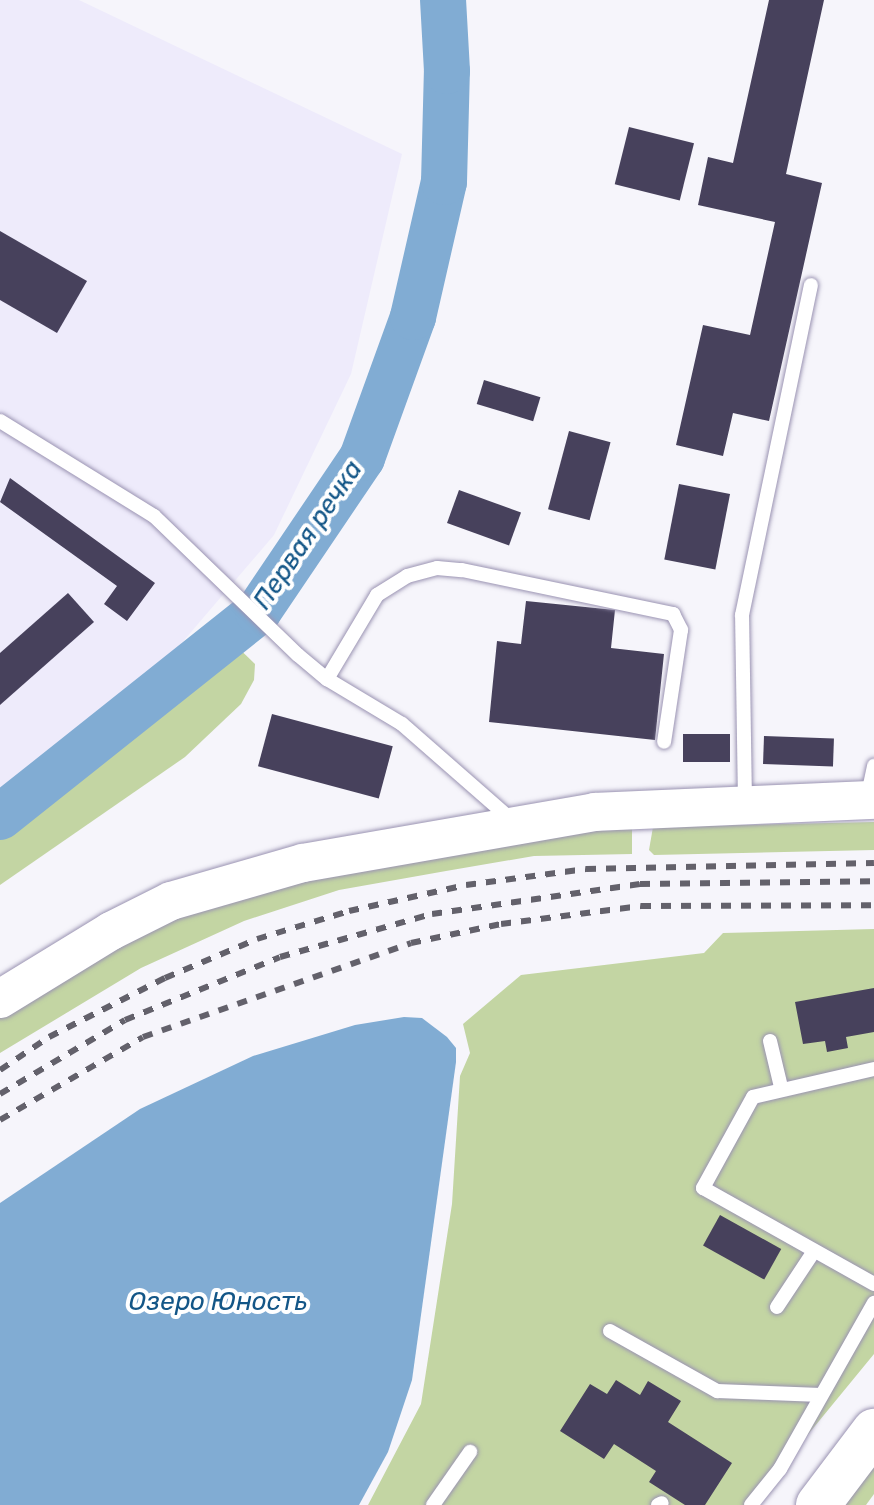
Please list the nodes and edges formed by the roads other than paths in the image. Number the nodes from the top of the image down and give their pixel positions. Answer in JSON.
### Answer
{"nodes":[{"id":1,"x":811,"y":285,"type":"dead end"},
{"id":2,"x":0,"y":421,"type":"edge"},
{"id":3,"x":327,"y":679,"type":"junction"},
{"id":4,"x":664,"y":742,"type":"dead end"},
{"id":5,"x":872,"y":788,"type":"edge"},
{"id":6,"x":745,"y":802,"type":"junction"},
{"id":7,"x":515,"y":822,"type":"junction"},
{"id":8,"x":0,"y":999,"type":"edge"},
{"id":9,"x":770,"y":1041,"type":"dead end"},
{"id":10,"x":874,"y":1069,"type":"edge"},
{"id":11,"x":781,"y":1087,"type":"junction"},
{"id":12,"x":814,"y":1251,"type":"junction"},
{"id":13,"x":874,"y":1284,"type":"edge"},
{"id":14,"x":874,"y":1303,"type":"edge"},
{"id":15,"x":777,"y":1307,"type":"dead end"},
{"id":16,"x":610,"y":1331,"type":"dead end"},
{"id":17,"x":821,"y":1395,"type":"junction"},
{"id":18,"x":874,"y":1431,"type":"edge"},
{"id":19,"x":470,"y":1452,"type":"dead end"},
{"id":20,"x":433,"y":1505,"type":"edge"},
{"id":21,"x":751,"y":1505,"type":"edge"},
{"id":22,"x":818,"y":1505,"type":"edge"}],
"edges":[{"from":1,"to":6,"type":"lane"},
{"from":2,"to":3,"type":"lane"},
{"from":3,"to":4,"type":"lane"},
{"from":3,"to":7,"type":"lane"},
{"from":5,"to":6,"type":"street"},
{"from":6,"to":7,"type":"street"},
{"from":7,"to":8,"type":"street"},
{"from":9,"to":11,"type":"lane"},
{"from":10,"to":11,"type":"lane"},
{"from":11,"to":12,"type":"lane"},
{"from":12,"to":13,"type":"lane"},
{"from":12,"to":15,"type":"lane"},
{"from":14,"to":17,"type":"lane"},
{"from":16,"to":17,"type":"lane"},
{"from":17,"to":21,"type":"lane"},
{"from":18,"to":22,"type":"highway"},
{"from":19,"to":20,"type":"lane"}]}
